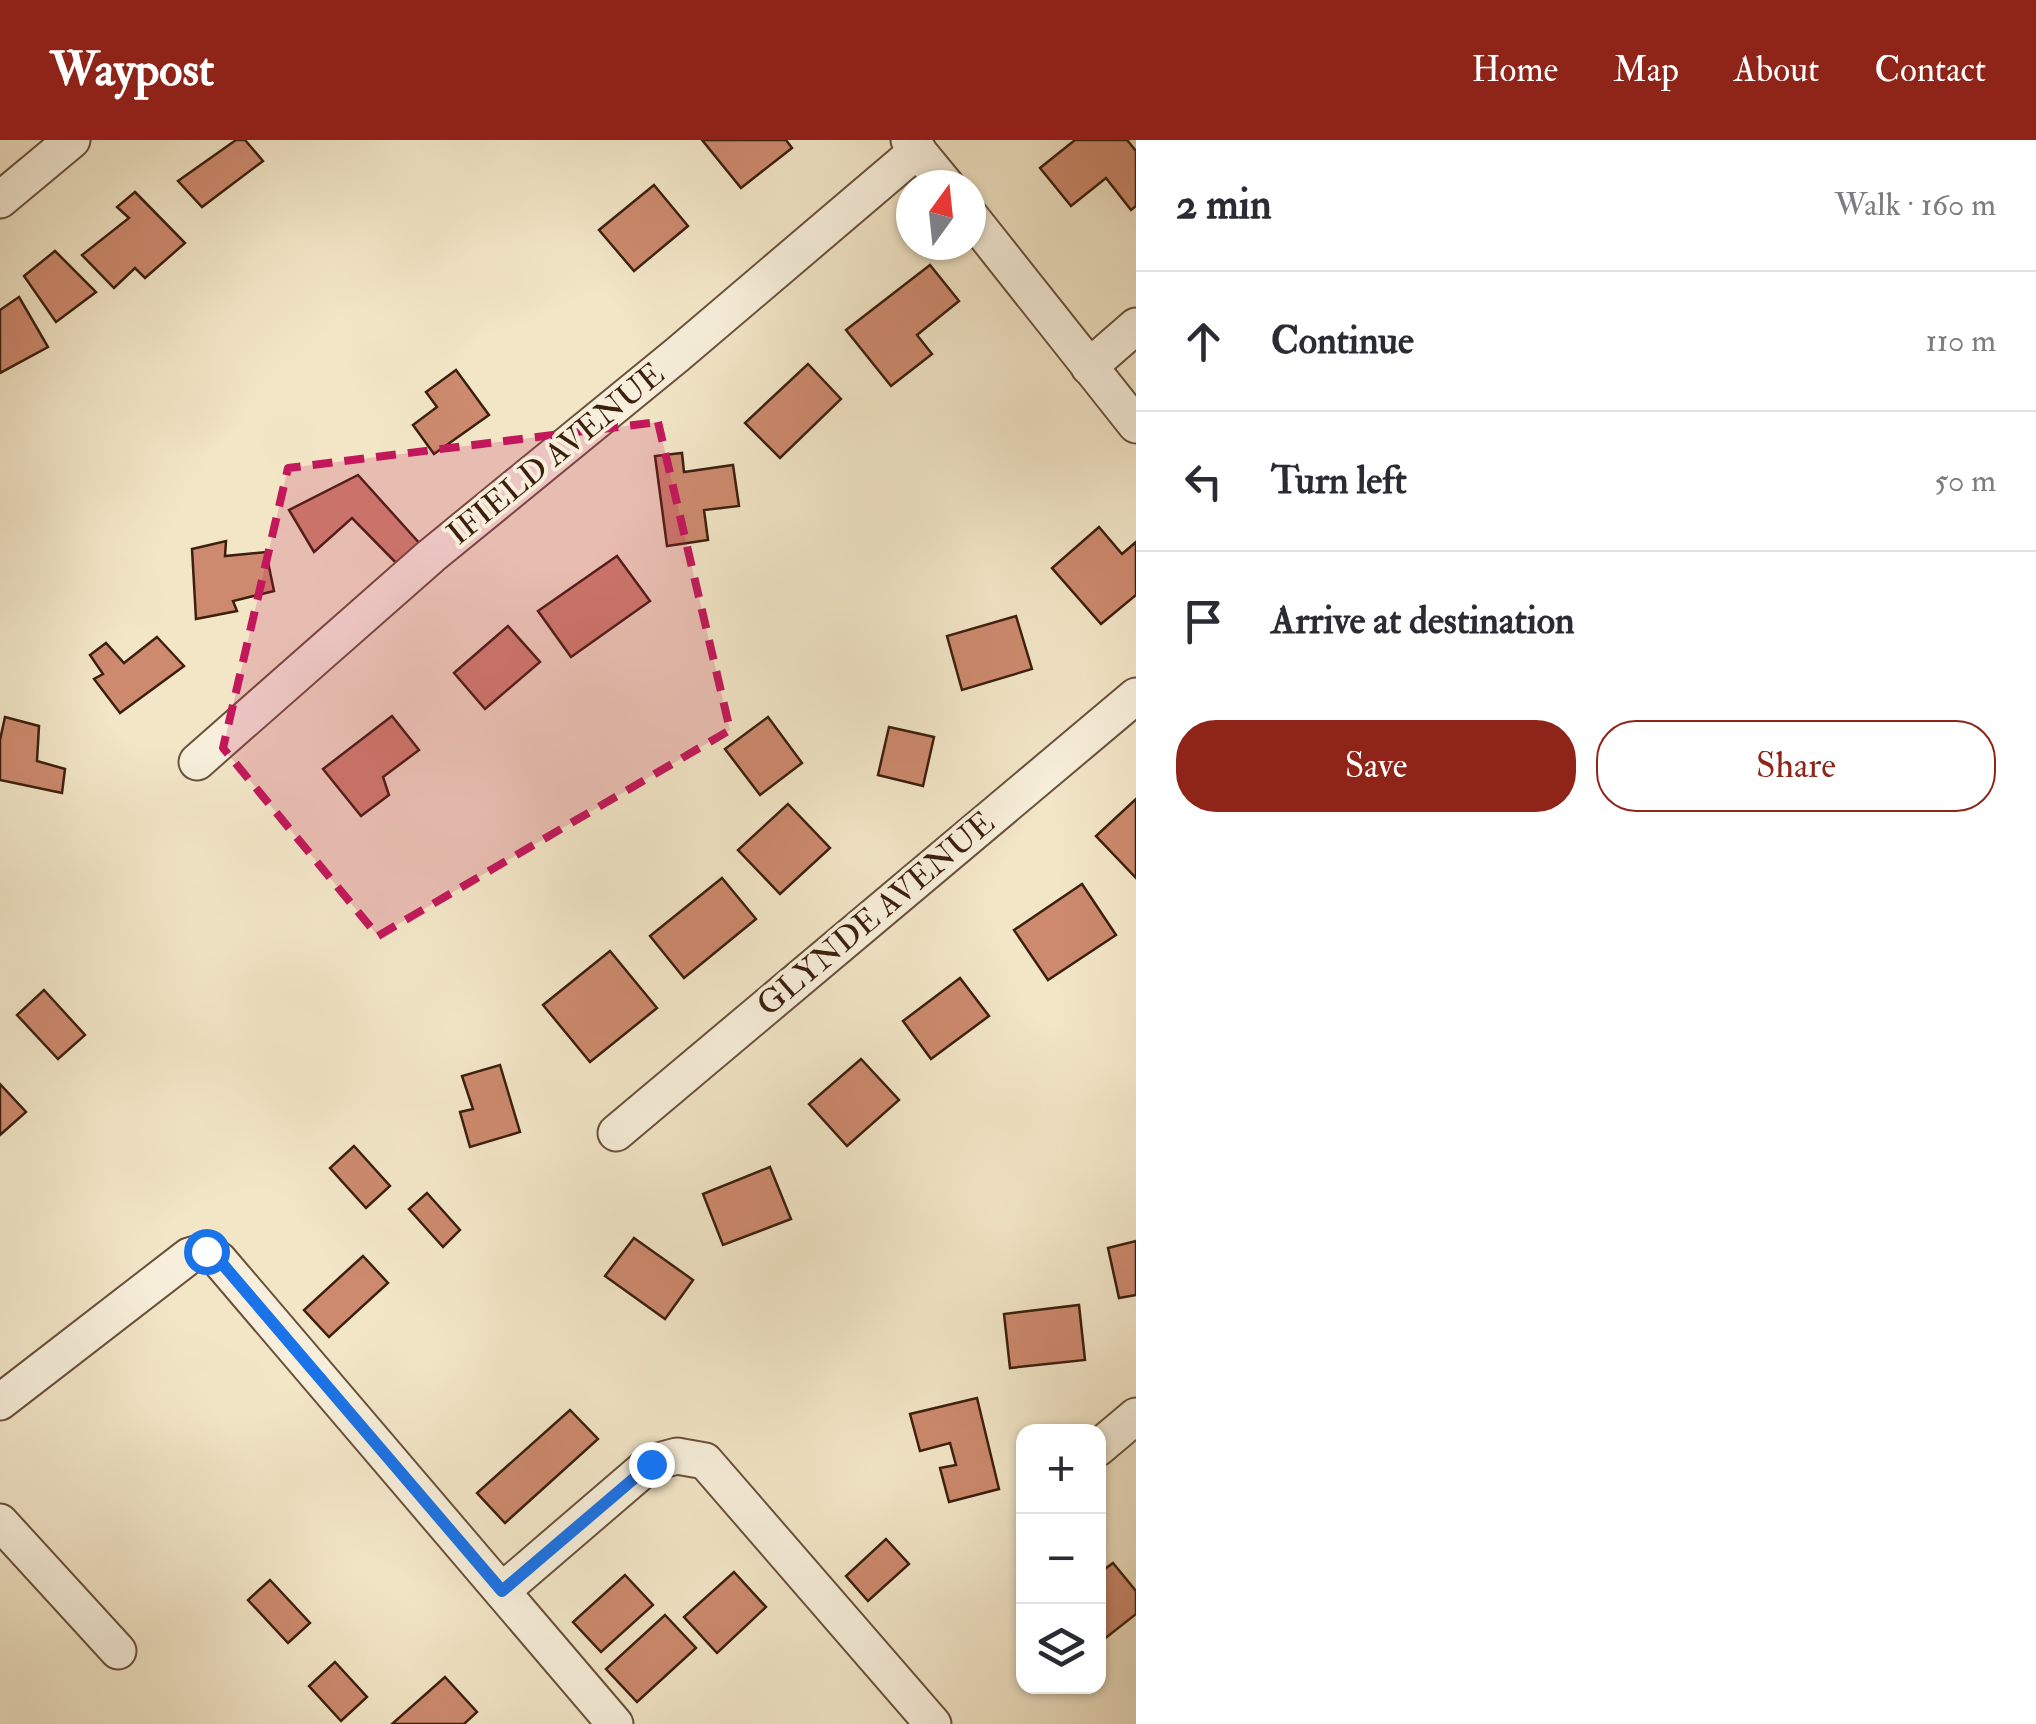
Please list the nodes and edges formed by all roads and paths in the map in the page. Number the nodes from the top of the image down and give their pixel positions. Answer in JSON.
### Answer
{"nodes":[{"id":1,"x":72,"y":140,"type":"edge"},
{"id":2,"x":914,"y":145,"type":"edge"},
{"id":3,"x":934,"y":170,"type":"edge"},
{"id":4,"x":0,"y":200,"type":"edge"},
{"id":5,"x":986,"y":236,"type":"edge"},
{"id":6,"x":1136,"y":326,"type":"edge"},
{"id":7,"x":1089,"y":367,"type":"junction"},
{"id":8,"x":1136,"y":425,"type":"edge"},
{"id":9,"x":1136,"y":696,"type":"edge"},
{"id":10,"x":197,"y":762,"type":"dead end"},
{"id":11,"x":616,"y":1133,"type":"dead end"},
{"id":12,"x":0,"y":1402,"type":"edge"},
{"id":13,"x":1136,"y":1416,"type":"edge"},
{"id":14,"x":1106,"y":1441,"type":"edge"},
{"id":15,"x":0,"y":1522,"type":"edge"},
{"id":16,"x":502,"y":1591,"type":"junction"},
{"id":17,"x":118,"y":1650,"type":"dead end"},
{"id":18,"x":615,"y":1724,"type":"edge"},
{"id":19,"x":932,"y":1724,"type":"edge"}],
"edges":[{"from":1,"to":4,"type":"street"},
{"from":2,"to":3,"type":"street"},
{"from":2,"to":10,"type":"street","name":"IFIELD AVENUE"},
{"from":5,"to":7,"type":"street"},
{"from":6,"to":7,"type":"street"},
{"from":7,"to":8,"type":"street"},
{"from":9,"to":11,"type":"street","name":"GLYNDE AVENUE"},
{"from":12,"to":16,"type":"street"},
{"from":13,"to":14,"type":"street"},
{"from":15,"to":17,"type":"street"},
{"from":16,"to":18,"type":"street"},
{"from":16,"to":19,"type":"street"}]}
